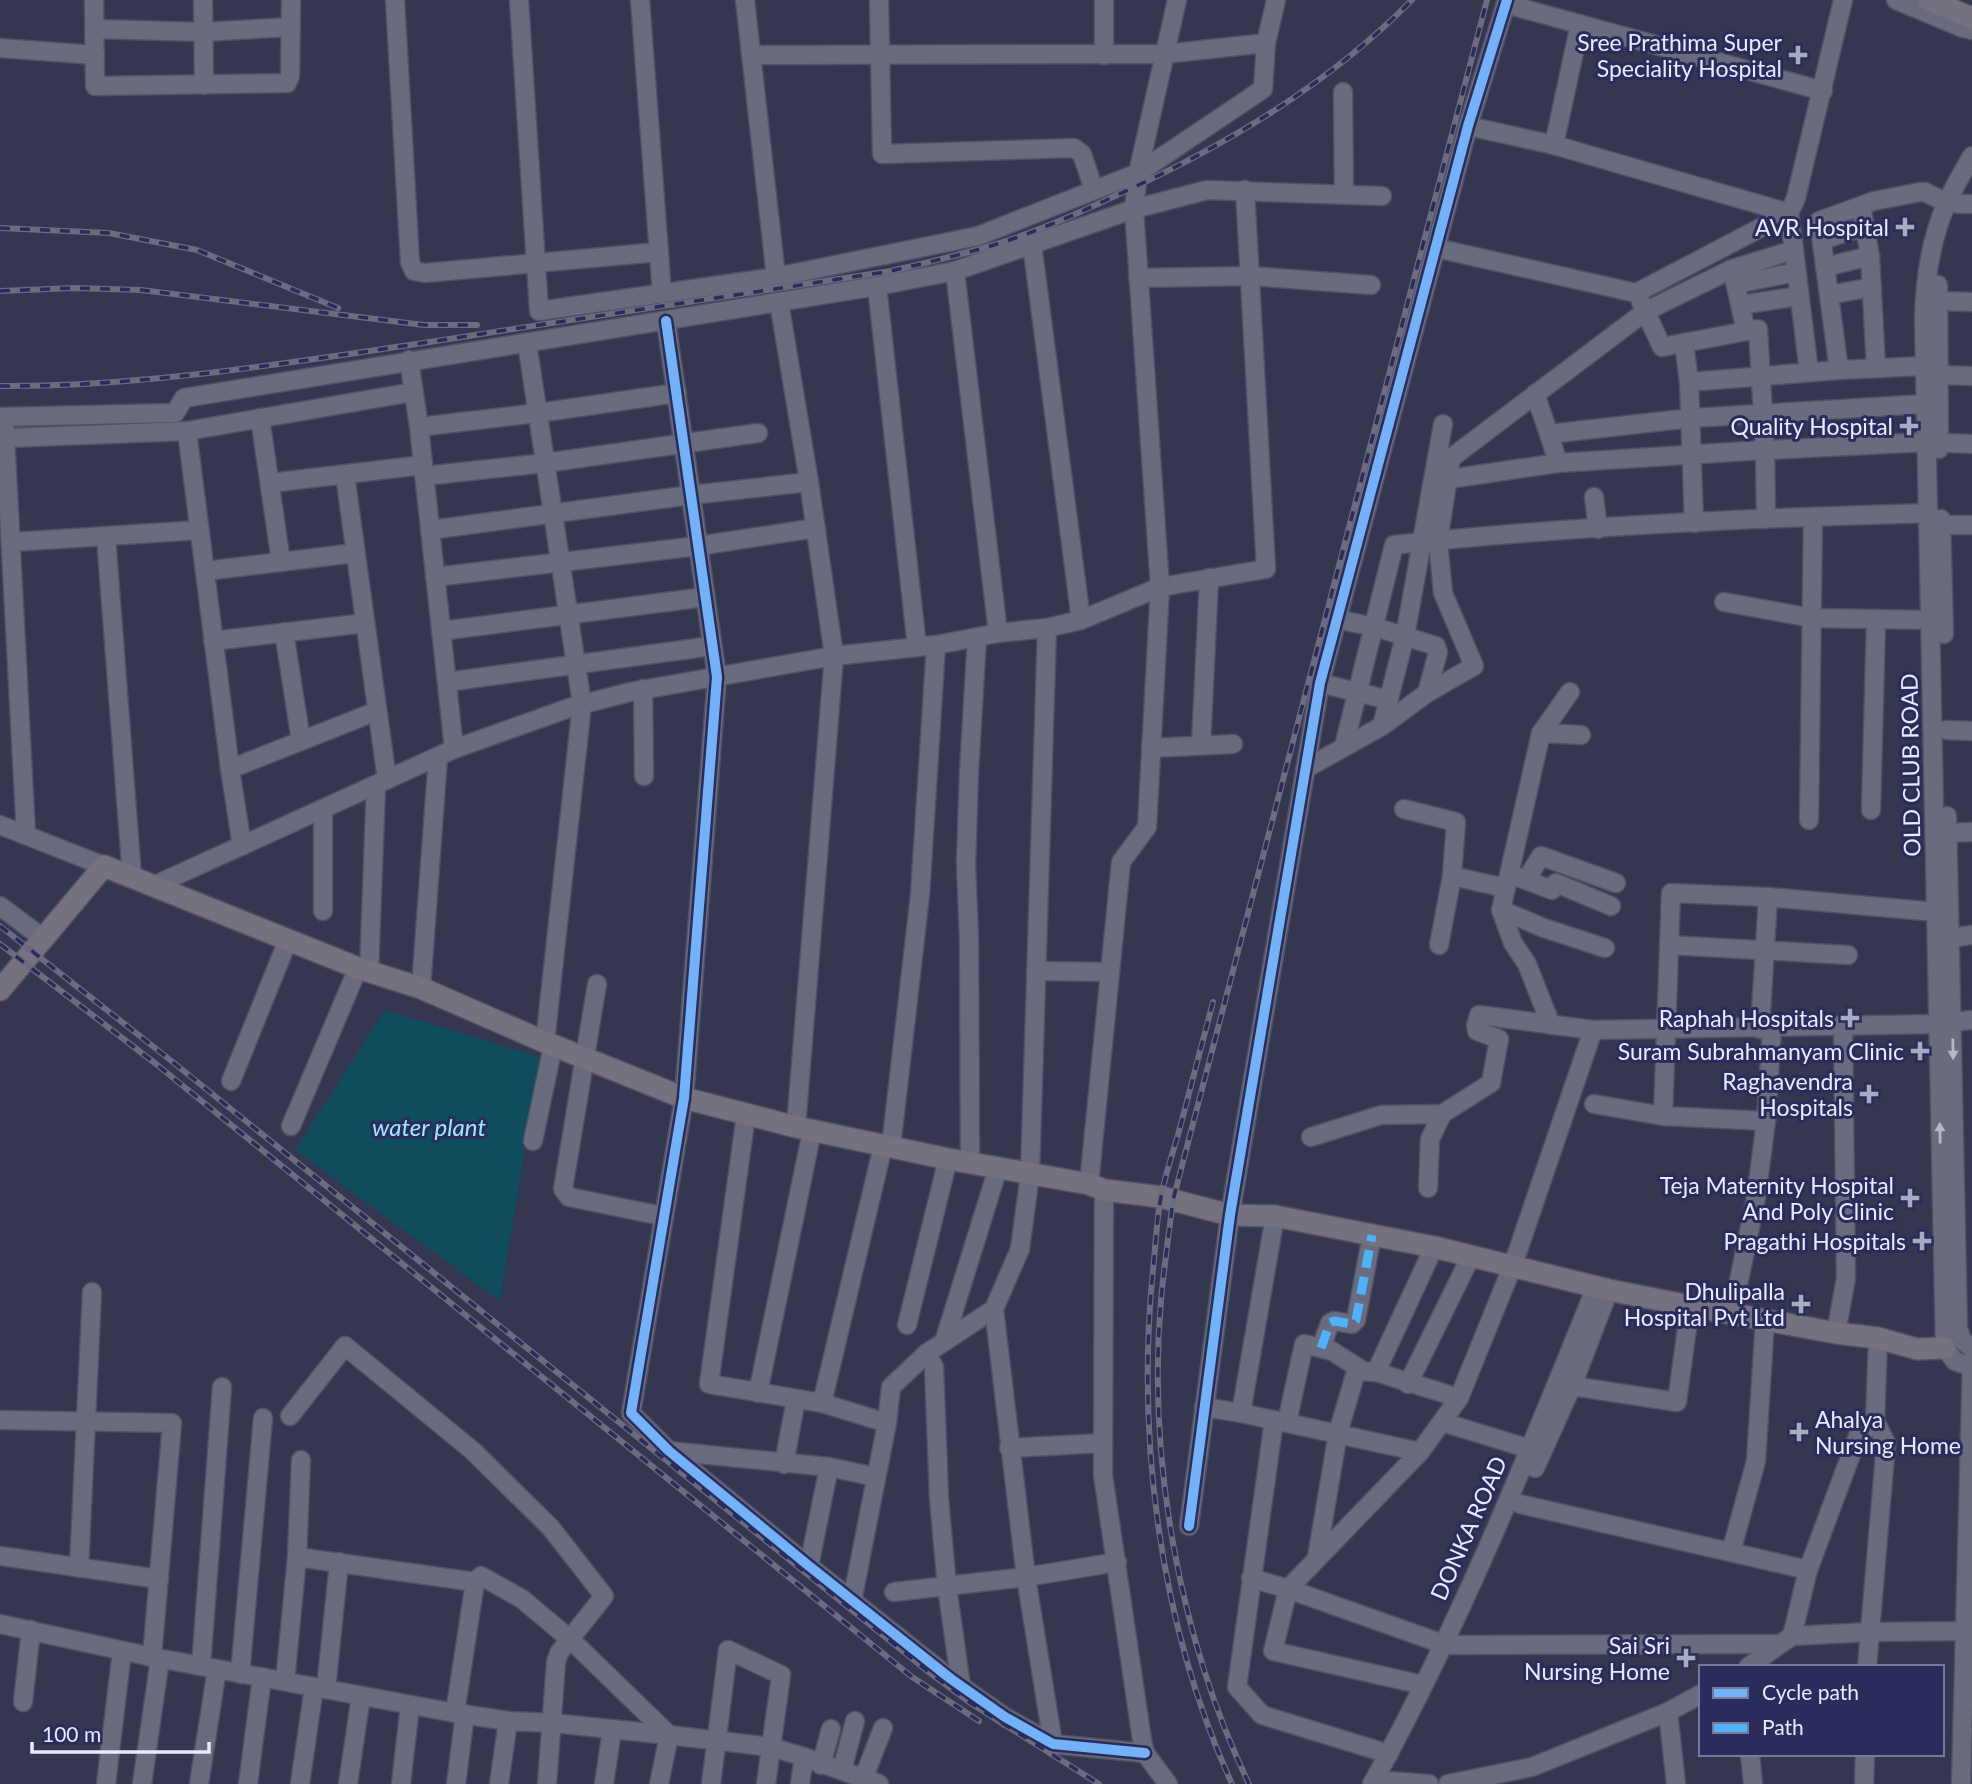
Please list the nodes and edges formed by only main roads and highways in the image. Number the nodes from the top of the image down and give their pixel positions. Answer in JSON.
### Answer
{"nodes":[{"id":1,"x":1929,"y":0,"type":"edge"},
{"id":2,"x":1971,"y":21,"type":"edge"},
{"id":3,"x":0,"y":990,"type":"edge"},
{"id":4,"x":1945,"y":1348,"type":"road end"}],
"edges":[{"from":1,"to":2,"type":"main road"},
{"from":3,"to":4,"type":"main road"}]}
